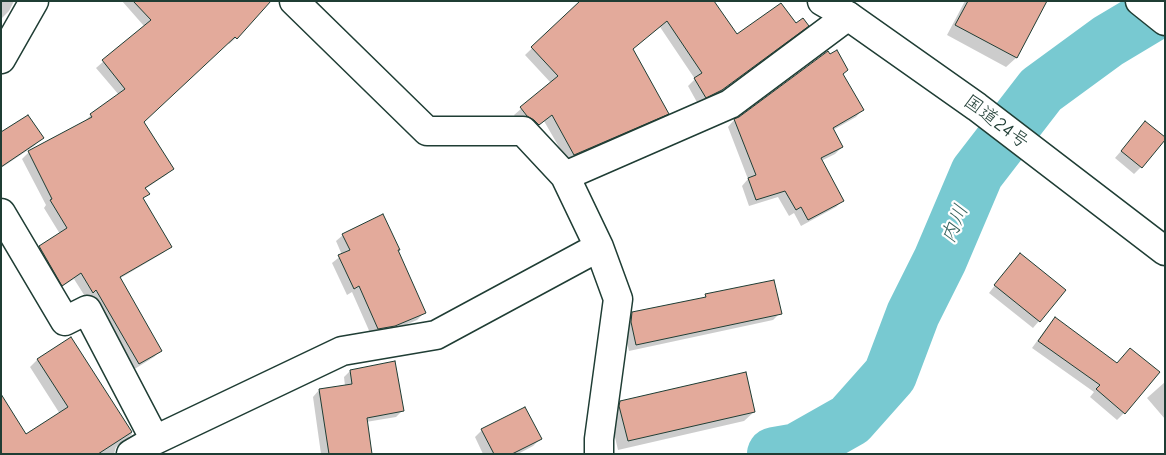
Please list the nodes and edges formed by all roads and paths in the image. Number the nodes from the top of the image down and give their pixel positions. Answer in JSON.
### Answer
{"nodes":[{"id":1,"x":34,"y":1,"type":"edge"},
{"id":2,"x":294,"y":1,"type":"edge"},
{"id":3,"x":822,"y":1,"type":"edge"},
{"id":4,"x":1140,"y":1,"type":"edge"},
{"id":5,"x":848,"y":16,"type":"junction"},
{"id":6,"x":1165,"y":21,"type":"edge"},
{"id":7,"x":1,"y":59,"type":"edge"},
{"id":8,"x":565,"y":176,"type":"junction"},
{"id":9,"x":1,"y":213,"type":"edge"},
{"id":10,"x":599,"y":247,"type":"junction"},
{"id":11,"x":1165,"y":251,"type":"edge"},
{"id":12,"x":154,"y":440,"type":"junction"},
{"id":13,"x":131,"y":454,"type":"edge"},
{"id":14,"x":599,"y":454,"type":"edge"}],
"edges":[{"from":1,"to":7,"type":"main road"},
{"from":2,"to":8,"type":"main road"},
{"from":3,"to":5,"type":"main road","name":"国道24号"},
{"from":4,"to":6,"type":"main road"},
{"from":5,"to":8,"type":"main road"},
{"from":5,"to":11,"type":"main road","name":"国道24号"},
{"from":8,"to":10,"type":"main road"},
{"from":9,"to":12,"type":"main road"},
{"from":10,"to":12,"type":"main road"},
{"from":10,"to":14,"type":"main road"},
{"from":12,"to":13,"type":"main road"}]}
